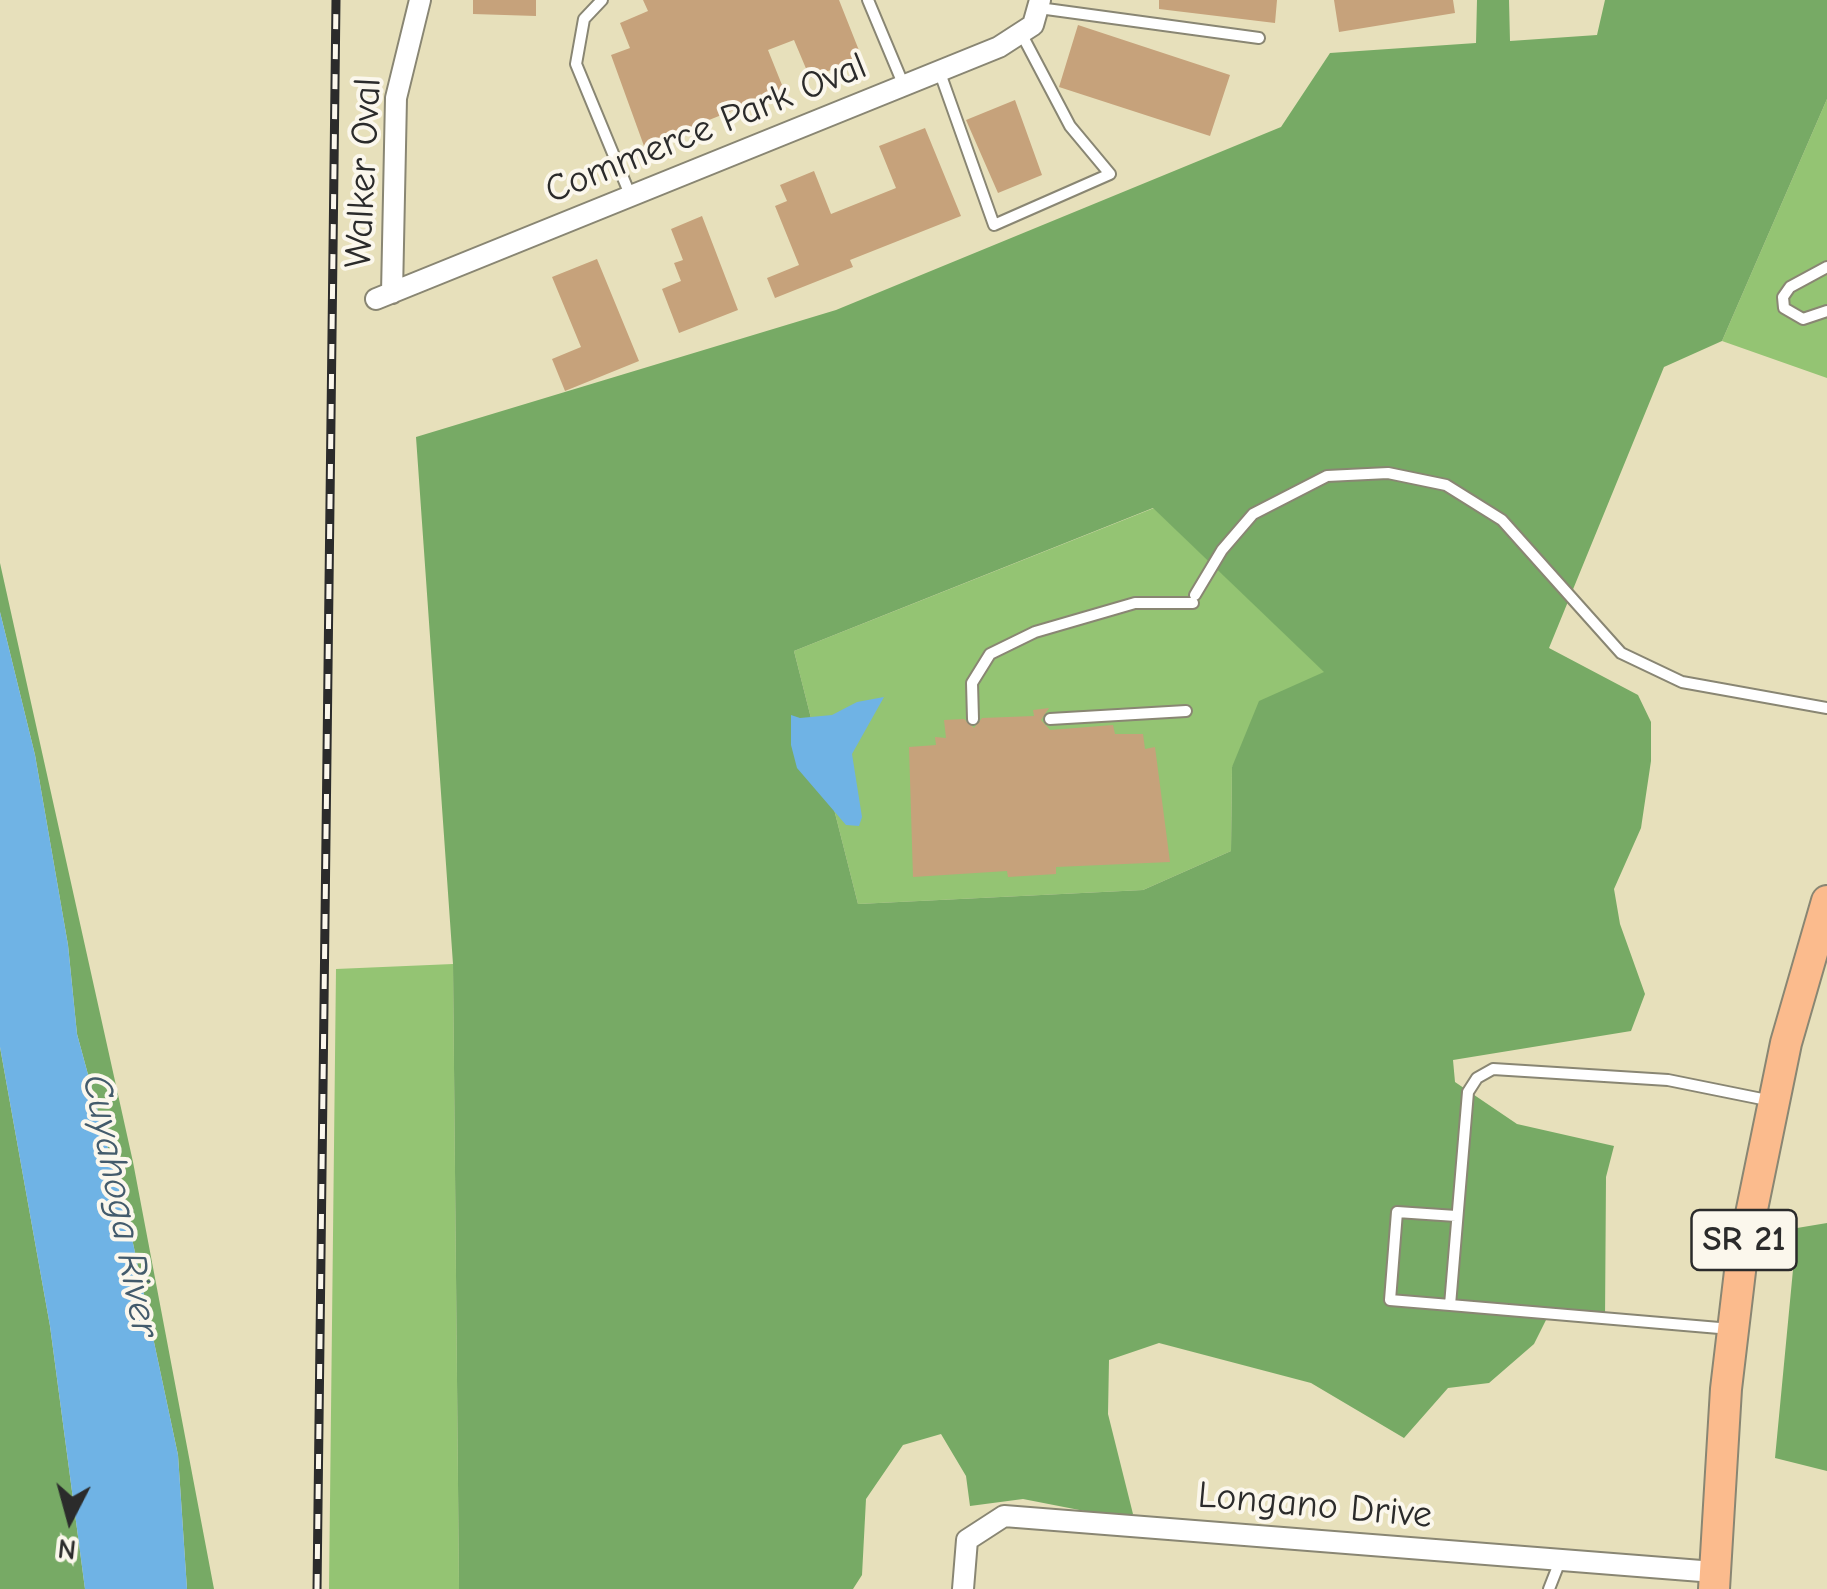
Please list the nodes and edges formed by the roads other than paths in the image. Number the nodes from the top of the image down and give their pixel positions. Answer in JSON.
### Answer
{"nodes":[{"id":1,"x":420,"y":0,"type":"edge"},
{"id":2,"x":602,"y":0,"type":"edge"},
{"id":3,"x":868,"y":0,"type":"edge"},
{"id":4,"x":1040,"y":4,"type":"edge"},
{"id":5,"x":1021,"y":32,"type":"junction"},
{"id":6,"x":1259,"y":38,"type":"dead end"},
{"id":7,"x":940,"y":73,"type":"junction"},
{"id":8,"x":904,"y":87,"type":"junction"},
{"id":9,"x":631,"y":196,"type":"junction"},
{"id":10,"x":1827,"y":267,"type":"edge"},
{"id":11,"x":384,"y":296,"type":"joint"},
{"id":12,"x":1827,"y":311,"type":"edge"},
{"id":13,"x":1827,"y":708,"type":"edge"},
{"id":14,"x":1186,"y":711,"type":"dead end"},
{"id":15,"x":973,"y":719,"type":"dead end"},
{"id":16,"x":1050,"y":719,"type":"dead end"},
{"id":17,"x":1827,"y":900,"type":"edge"},
{"id":18,"x":1819,"y":955,"type":"edge"},
{"id":19,"x":1772,"y":1101,"type":"junction"},
{"id":20,"x":1456,"y":1216,"type":"junction"},
{"id":21,"x":1450,"y":1305,"type":"junction"},
{"id":22,"x":1732,"y":1329,"type":"junction"},
{"id":23,"x":1560,"y":1560,"type":"junction"},
{"id":24,"x":1714,"y":1580,"type":"edge"},
{"id":25,"x":963,"y":1589,"type":"edge"},
{"id":26,"x":1549,"y":1589,"type":"edge"}],
"edges":[{"from":1,"to":11,"type":"street","name":"Walker Oval"},
{"from":2,"to":9,"type":"lane"},
{"from":3,"to":8,"type":"lane"},
{"from":4,"to":5,"type":"street","name":"Commerce Park Oval"},
{"from":4,"to":6,"type":"lane"},
{"from":5,"to":7,"type":"street","name":"Commerce Park Oval"},
{"from":5,"to":7,"type":"lane"},
{"from":7,"to":8,"type":"street","name":"Commerce Park Oval"},
{"from":8,"to":9,"type":"street","name":"Commerce Park Oval"},
{"from":9,"to":11,"type":"street","name":"Commerce Park Oval"},
{"from":10,"to":12,"type":"lane"},
{"from":13,"to":15,"type":"lane"},
{"from":14,"to":16,"type":"lane"},
{"from":17,"to":18,"type":"main road","number":"SR 21"},
{"from":18,"to":19,"type":"main road","number":"SR 21"},
{"from":19,"to":20,"type":"lane"},
{"from":19,"to":22,"type":"main road","number":"SR 21"},
{"from":20,"to":21,"type":"lane"},
{"from":20,"to":21,"type":"lane"},
{"from":21,"to":22,"type":"lane"},
{"from":22,"to":24,"type":"main road","number":"SR 21"},
{"from":23,"to":24,"type":"street","name":"Longano Drive"},
{"from":23,"to":25,"type":"street","name":"Longano Drive"},
{"from":23,"to":26,"type":"lane"}]}
